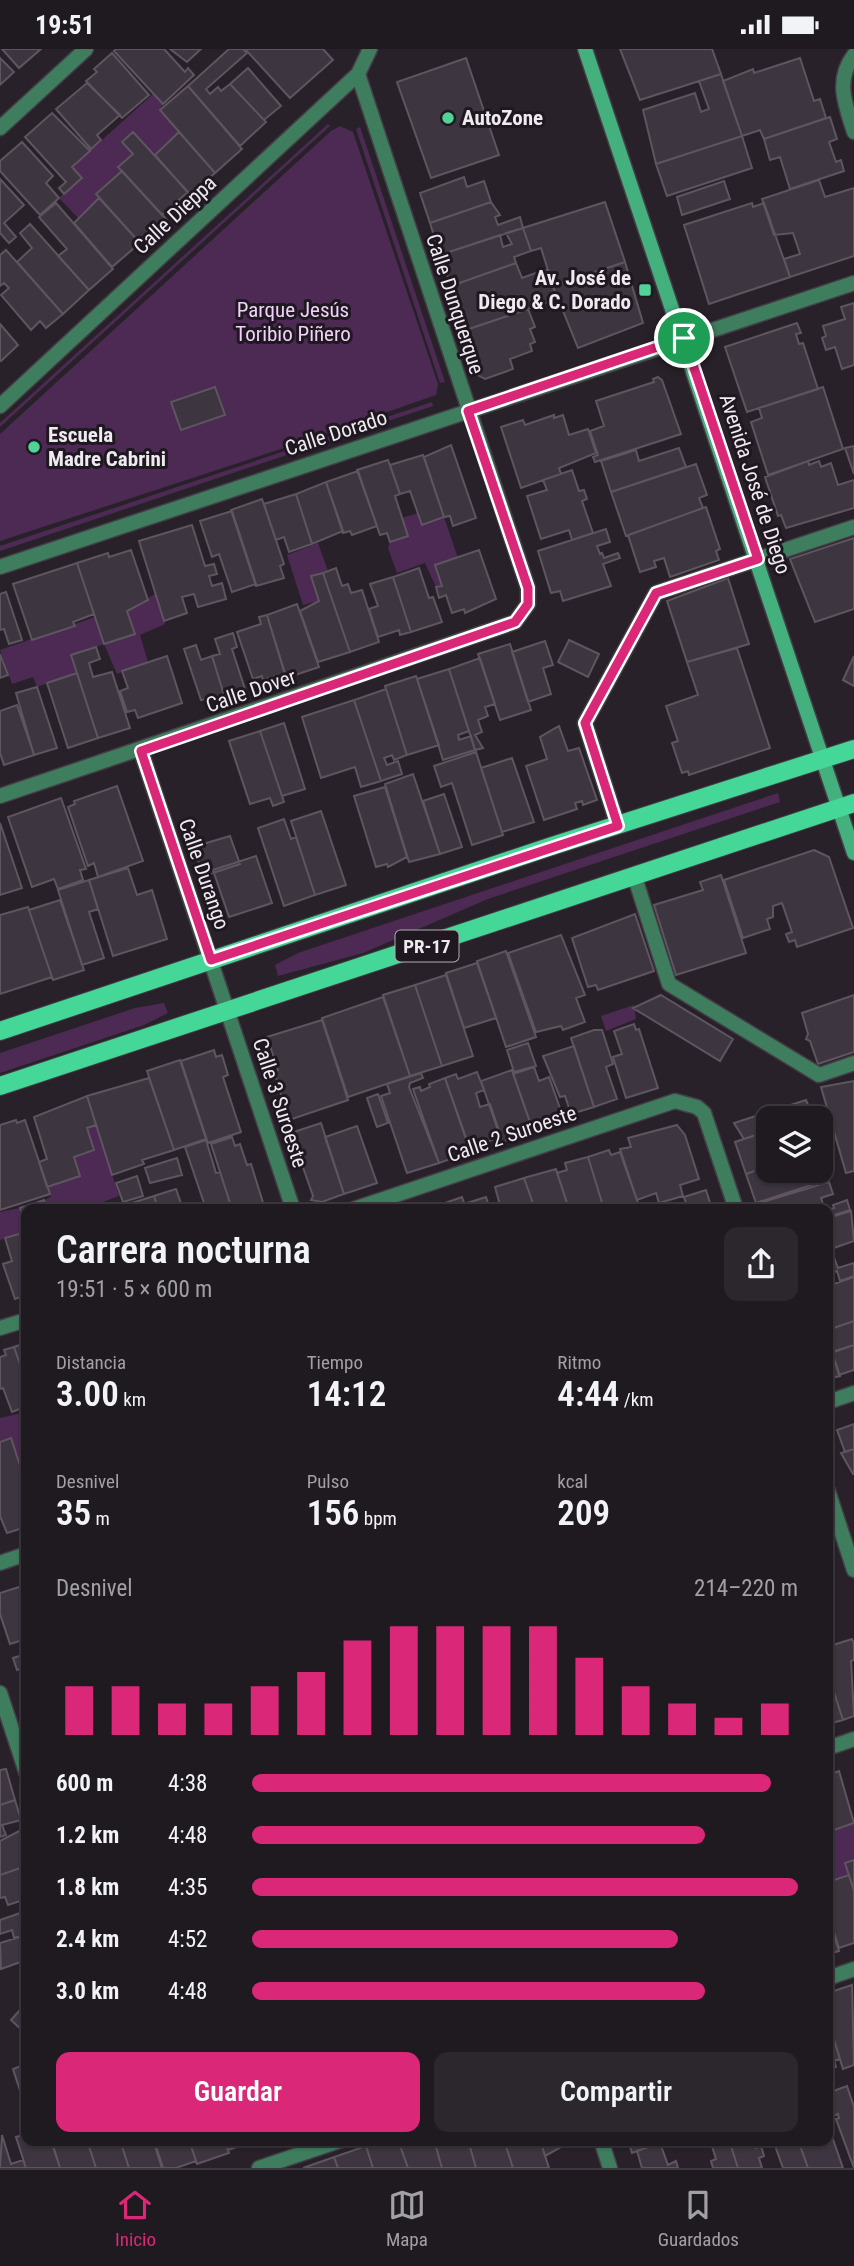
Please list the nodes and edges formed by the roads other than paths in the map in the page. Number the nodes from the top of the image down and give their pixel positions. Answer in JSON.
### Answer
{"nodes":[{"id":1,"x":86,"y":49,"type":"edge"},
{"id":2,"x":370,"y":49,"type":"edge"},
{"id":3,"x":585,"y":49,"type":"edge"},
{"id":4,"x":854,"y":55,"type":"edge"},
{"id":5,"x":358,"y":74,"type":"junction"},
{"id":6,"x":0,"y":128,"type":"edge"},
{"id":7,"x":854,"y":132,"type":"edge"},
{"id":8,"x":854,"y":283,"type":"edge"},
{"id":9,"x":684,"y":338,"type":"junction"},
{"id":10,"x":0,"y":406,"type":"edge"},
{"id":11,"x":468,"y":411,"type":"junction"},
{"id":12,"x":854,"y":527,"type":"edge"},
{"id":13,"x":758,"y":559,"type":"junction"},
{"id":14,"x":0,"y":568,"type":"edge"},
{"id":15,"x":515,"y":622,"type":"joint"},
{"id":16,"x":854,"y":749,"type":"edge"},
{"id":17,"x":141,"y":751,"type":"junction"},
{"id":18,"x":824,"y":759,"type":"junction"},
{"id":19,"x":0,"y":796,"type":"edge"},
{"id":20,"x":846,"y":806,"type":"edge"},
{"id":21,"x":618,"y":826,"type":"junction"},
{"id":22,"x":854,"y":853,"type":"edge"},
{"id":23,"x":635,"y":878,"type":"junction"},
{"id":24,"x":211,"y":960,"type":"junction"},
{"id":25,"x":227,"y":1011,"type":"junction"},
{"id":26,"x":0,"y":1031,"type":"edge"},
{"id":27,"x":854,"y":1063,"type":"edge"},
{"id":28,"x":0,"y":1086,"type":"edge"},
{"id":29,"x":291,"y":1204,"type":"edge"},
{"id":30,"x":369,"y":1204,"type":"edge"},
{"id":31,"x":734,"y":1204,"type":"edge"},
{"id":32,"x":21,"y":1322,"type":"edge"},
{"id":33,"x":0,"y":1328,"type":"edge"},
{"id":34,"x":854,"y":1393,"type":"edge"},
{"id":35,"x":833,"y":1400,"type":"edge"},
{"id":36,"x":833,"y":1519,"type":"edge"},
{"id":37,"x":21,"y":1556,"type":"edge"},
{"id":38,"x":0,"y":1563,"type":"edge"},
{"id":39,"x":854,"y":1570,"type":"edge"},
{"id":40,"x":0,"y":1693,"type":"edge"},
{"id":41,"x":854,"y":1739,"type":"edge"},
{"id":42,"x":833,"y":1746,"type":"edge"},
{"id":43,"x":21,"y":1757,"type":"edge"},
{"id":44,"x":854,"y":1969,"type":"edge"},
{"id":45,"x":833,"y":1976,"type":"edge"},
{"id":46,"x":324,"y":2146,"type":"edge"},
{"id":47,"x":603,"y":2146,"type":"edge"},
{"id":48,"x":259,"y":2168,"type":"edge"},
{"id":49,"x":610,"y":2168,"type":"edge"}],
"edges":[{"from":1,"to":6,"type":"street"},
{"from":2,"to":5,"type":"street","name":"Calle Dieppa"},
{"from":3,"to":9,"type":"main road","name":"Avenida José de Diego"},
{"from":4,"to":7,"type":"street"},
{"from":5,"to":10,"type":"street","name":"Calle Dieppa"},
{"from":5,"to":11,"type":"street","name":"Calle Dunquerque"},
{"from":8,"to":9,"type":"street","name":"Calle Dorado"},
{"from":9,"to":11,"type":"street","name":"Calle Dorado"},
{"from":9,"to":13,"type":"main road","name":"Avenida José de Diego"},
{"from":11,"to":14,"type":"street","name":"Calle Dorado"},
{"from":11,"to":15,"type":"street","name":"Calle Dunquerque"},
{"from":12,"to":13,"type":"street"},
{"from":13,"to":18,"type":"main road","name":"Avenida José de Diego"},
{"from":13,"to":21,"type":"street"},
{"from":15,"to":17,"type":"street","name":"Calle Dover"},
{"from":16,"to":18,"type":"main road","number":"PR-17"},
{"from":17,"to":19,"type":"street","name":"Calle Dover"},
{"from":17,"to":24,"type":"street","name":"Calle Durango"},
{"from":18,"to":20,"type":"main road","name":"Avenida José de Diego"},
{"from":18,"to":21,"type":"main road","number":"PR-17"},
{"from":20,"to":22,"type":"main road","name":"Avenida José de Diego"},
{"from":20,"to":23,"type":"main road","number":"PR-17"},
{"from":21,"to":24,"type":"main road","number":"PR-17"},
{"from":23,"to":25,"type":"main road","number":"PR-17"},
{"from":23,"to":27,"type":"street"},
{"from":24,"to":25,"type":"street","name":"Calle Durango"},
{"from":24,"to":26,"type":"main road","number":"PR-17"},
{"from":25,"to":28,"type":"main road","number":"PR-17"},
{"from":25,"to":29,"type":"street","name":"Calle 3 Suroeste"},
{"from":30,"to":31,"type":"street","name":"Calle 2 Suroeste"},
{"from":32,"to":33,"type":"street"},
{"from":34,"to":35,"type":"street"},
{"from":36,"to":39,"type":"street"},
{"from":37,"to":38,"type":"street"},
{"from":40,"to":43,"type":"street"},
{"from":41,"to":42,"type":"street"},
{"from":44,"to":45,"type":"street"},
{"from":46,"to":48,"type":"street"},
{"from":47,"to":49,"type":"street"}]}
